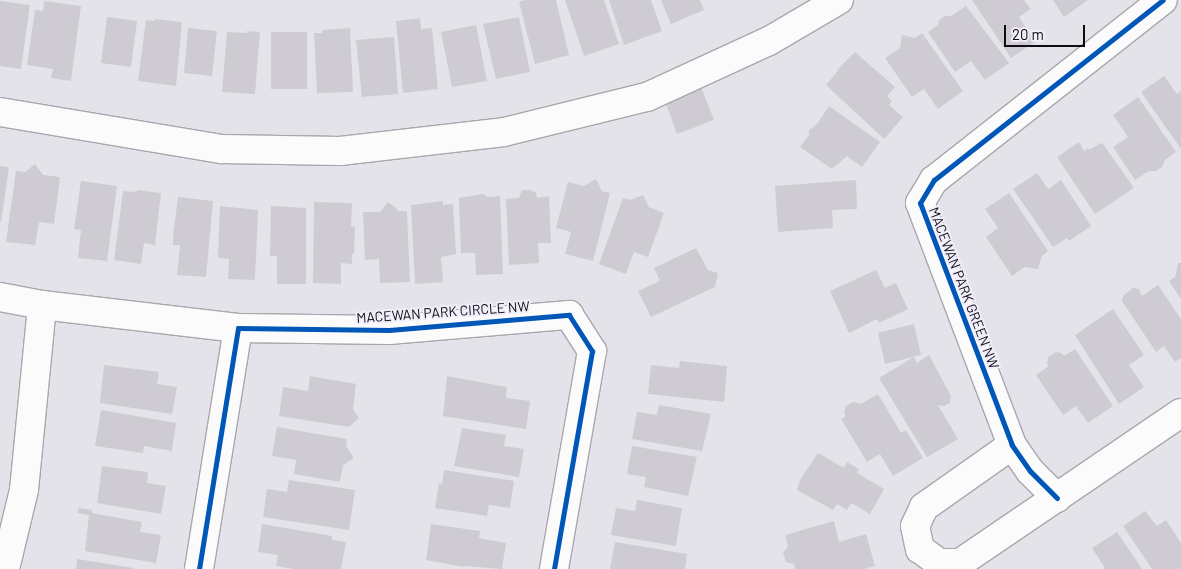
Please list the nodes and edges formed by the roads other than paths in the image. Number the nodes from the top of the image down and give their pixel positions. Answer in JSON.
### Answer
{"nodes":[{"id":1,"x":839,"y":0,"type":"edge"},
{"id":2,"x":1163,"y":0,"type":"edge"},
{"id":3,"x":0,"y":112,"type":"edge"},
{"id":4,"x":0,"y":297,"type":"edge"},
{"id":5,"x":42,"y":305,"type":"junction"},
{"id":6,"x":238,"y":328,"type":"junction"},
{"id":7,"x":1181,"y":413,"type":"edge"},
{"id":8,"x":1012,"y":445,"type":"junction"},
{"id":9,"x":1057,"y":498,"type":"junction"},
{"id":10,"x":4,"y":569,"type":"edge"},
{"id":11,"x":199,"y":569,"type":"edge"},
{"id":12,"x":554,"y":569,"type":"edge"}],
"edges":[{"from":1,"to":3,"type":"street"},
{"from":2,"to":8,"type":"street","name":"MACEWAN PARK GREEN NW"},
{"from":4,"to":5,"type":"street","name":"MACEWAN PARK CIRCLE NW"},
{"from":5,"to":6,"type":"street","name":"MACEWAN PARK CIRCLE NW"},
{"from":5,"to":10,"type":"street"},
{"from":6,"to":11,"type":"street"},
{"from":6,"to":12,"type":"street","name":"MACEWAN PARK CIRCLE NW"},
{"from":7,"to":9,"type":"street"},
{"from":8,"to":9,"type":"street","name":"MACEWAN PARK GREEN NW"},
{"from":8,"to":9,"type":"street"}]}
